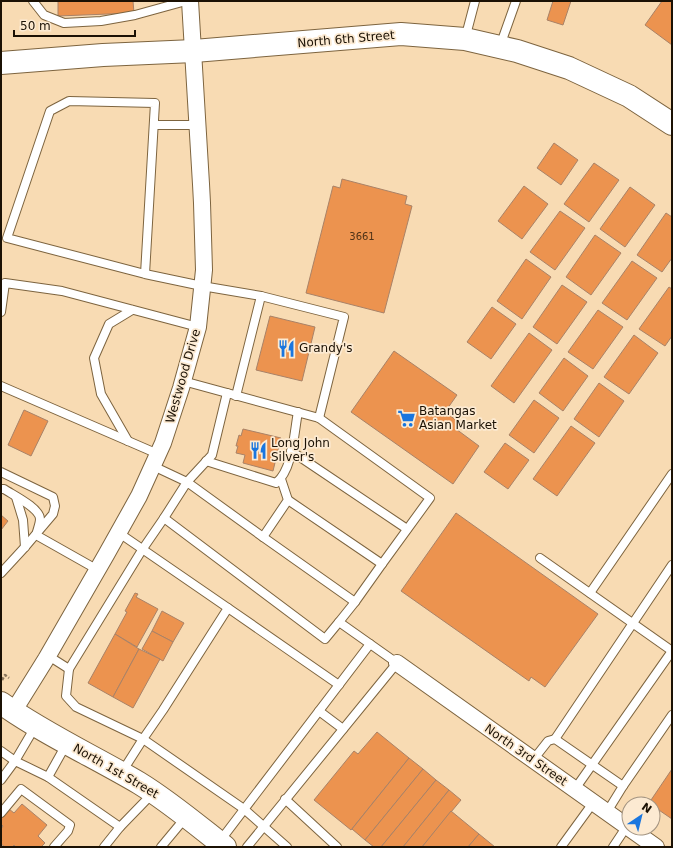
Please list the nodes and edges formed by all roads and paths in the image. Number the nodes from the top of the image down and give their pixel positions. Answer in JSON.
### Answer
{"nodes":[{"id":1,"x":33,"y":1,"type":"edge"},
{"id":2,"x":186,"y":1,"type":"edge"},
{"id":3,"x":190,"y":1,"type":"edge"},
{"id":4,"x":475,"y":1,"type":"edge"},
{"id":5,"x":516,"y":1,"type":"edge"},
{"id":6,"x":465,"y":39,"type":"junction"},
{"id":7,"x":500,"y":47,"type":"junction"},
{"id":8,"x":194,"y":51,"type":"junction"},
{"id":9,"x":1,"y":63,"type":"edge"},
{"id":10,"x":672,"y":124,"type":"edge"},
{"id":11,"x":154,"y":125,"type":"junction"},
{"id":12,"x":197,"y":125,"type":"junction"},
{"id":13,"x":145,"y":274,"type":"junction"},
{"id":14,"x":202,"y":286,"type":"junction"},
{"id":15,"x":261,"y":296,"type":"junction"},
{"id":16,"x":132,"y":310,"type":"junction"},
{"id":17,"x":1,"y":312,"type":"edge"},
{"id":18,"x":198,"y":327,"type":"junction"},
{"id":19,"x":183,"y":381,"type":"junction"},
{"id":20,"x":1,"y":386,"type":"edge"},
{"id":21,"x":227,"y":393,"type":"junction"},
{"id":22,"x":236,"y":396,"type":"junction"},
{"id":23,"x":298,"y":412,"type":"junction"},
{"id":24,"x":319,"y":418,"type":"junction"},
{"id":25,"x":128,"y":441,"type":"junction"},
{"id":26,"x":291,"y":451,"type":"junction"},
{"id":27,"x":155,"y":460,"type":"junction"},
{"id":28,"x":206,"y":461,"type":"junction"},
{"id":29,"x":1,"y":472,"type":"edge"},
{"id":30,"x":672,"y":474,"type":"edge"},
{"id":31,"x":281,"y":479,"type":"junction"},
{"id":32,"x":187,"y":482,"type":"junction"},
{"id":33,"x":1,"y":489,"type":"edge"},
{"id":34,"x":16,"y":497,"type":"junction"},
{"id":35,"x":288,"y":500,"type":"junction"},
{"id":36,"x":164,"y":518,"type":"junction"},
{"id":37,"x":407,"y":529,"type":"junction"},
{"id":38,"x":118,"y":532,"type":"junction"},
{"id":39,"x":36,"y":534,"type":"junction"},
{"id":40,"x":263,"y":537,"type":"junction"},
{"id":41,"x":25,"y":547,"type":"junction"},
{"id":42,"x":142,"y":550,"type":"junction"},
{"id":43,"x":540,"y":558,"type":"dead end"},
{"id":44,"x":382,"y":564,"type":"junction"},
{"id":45,"x":672,"y":566,"type":"edge"},
{"id":46,"x":98,"y":570,"type":"junction"},
{"id":47,"x":1,"y":573,"type":"edge"},
{"id":48,"x":590,"y":593,"type":"junction"},
{"id":49,"x":355,"y":602,"type":"junction"},
{"id":50,"x":228,"y":608,"type":"junction"},
{"id":51,"x":339,"y":622,"type":"junction"},
{"id":52,"x":633,"y":623,"type":"junction"},
{"id":53,"x":370,"y":644,"type":"junction"},
{"id":54,"x":672,"y":651,"type":"edge"},
{"id":55,"x":47,"y":655,"type":"junction"},
{"id":56,"x":397,"y":663,"type":"junction"},
{"id":57,"x":69,"y":669,"type":"junction"},
{"id":58,"x":9,"y":678,"type":"dead end"},
{"id":59,"x":2,"y":680,"type":"dead end"},
{"id":60,"x":339,"y":685,"type":"junction"},
{"id":61,"x":7,"y":708,"type":"edge"},
{"id":62,"x":319,"y":711,"type":"junction"},
{"id":63,"x":672,"y":715,"type":"edge"},
{"id":64,"x":36,"y":726,"type":"junction"},
{"id":65,"x":343,"y":729,"type":"junction"},
{"id":66,"x":142,"y":739,"type":"junction"},
{"id":67,"x":555,"y":739,"type":"junction"},
{"id":68,"x":67,"y":743,"type":"junction"},
{"id":69,"x":1,"y":751,"type":"edge"},
{"id":70,"x":533,"y":760,"type":"junction"},
{"id":71,"x":15,"y":761,"type":"junction"},
{"id":72,"x":592,"y":765,"type":"junction"},
{"id":73,"x":122,"y":773,"type":"junction"},
{"id":74,"x":48,"y":777,"type":"junction"},
{"id":75,"x":1,"y":780,"type":"edge"},
{"id":76,"x":623,"y":786,"type":"junction"},
{"id":77,"x":575,"y":789,"type":"junction"},
{"id":78,"x":153,"y":792,"type":"junction"},
{"id":79,"x":285,"y":800,"type":"junction"},
{"id":80,"x":593,"y":803,"type":"junction"},
{"id":81,"x":244,"y":809,"type":"junction"},
{"id":82,"x":607,"y":812,"type":"junction"},
{"id":83,"x":1,"y":813,"type":"edge"},
{"id":84,"x":187,"y":816,"type":"junction"},
{"id":85,"x":621,"y":822,"type":"edge"},
{"id":86,"x":263,"y":826,"type":"junction"},
{"id":87,"x":120,"y":827,"type":"junction"},
{"id":88,"x":621,"y":834,"type":"edge"},
{"id":89,"x":640,"y":836,"type":"edge"},
{"id":90,"x":222,"y":844,"type":"edge"},
{"id":91,"x":54,"y":847,"type":"edge"},
{"id":92,"x":104,"y":847,"type":"edge"},
{"id":93,"x":162,"y":847,"type":"edge"},
{"id":94,"x":247,"y":847,"type":"edge"},
{"id":95,"x":287,"y":847,"type":"edge"},
{"id":96,"x":337,"y":847,"type":"edge"},
{"id":97,"x":561,"y":847,"type":"edge"},
{"id":98,"x":613,"y":847,"type":"edge"},
{"id":99,"x":656,"y":847,"type":"edge"}],
"edges":[{"from":1,"to":2,"type":"lane"},
{"from":3,"to":8,"type":"street","name":"Westwood Drive"},
{"from":4,"to":6,"type":"lane"},
{"from":5,"to":7,"type":"lane"},
{"from":6,"to":7,"type":"main road","name":"North 6th Street"},
{"from":6,"to":8,"type":"main road","name":"North 6th Street"},
{"from":7,"to":10,"type":"main road","name":"North 6th Street"},
{"from":8,"to":9,"type":"main road","name":"North 6th Street"},
{"from":8,"to":12,"type":"street","name":"Westwood Drive"},
{"from":11,"to":12,"type":"lane"},
{"from":11,"to":13,"type":"lane"},
{"from":11,"to":13,"type":"lane"},
{"from":12,"to":14,"type":"street","name":"Westwood Drive"},
{"from":13,"to":14,"type":"lane"},
{"from":14,"to":15,"type":"lane"},
{"from":14,"to":18,"type":"street","name":"Westwood Drive"},
{"from":15,"to":22,"type":"lane"},
{"from":15,"to":24,"type":"lane"},
{"from":16,"to":17,"type":"lane"},
{"from":16,"to":18,"type":"lane"},
{"from":16,"to":25,"type":"lane"},
{"from":18,"to":19,"type":"street","name":"Westwood Drive"},
{"from":19,"to":21,"type":"lane"},
{"from":19,"to":27,"type":"street","name":"Westwood Drive"},
{"from":20,"to":25,"type":"lane"},
{"from":21,"to":22,"type":"lane"},
{"from":21,"to":28,"type":"lane"},
{"from":22,"to":23,"type":"lane"},
{"from":23,"to":24,"type":"lane"},
{"from":23,"to":26,"type":"lane"},
{"from":24,"to":37,"type":"lane"},
{"from":25,"to":27,"type":"lane"},
{"from":26,"to":31,"type":"lane"},
{"from":26,"to":37,"type":"lane"},
{"from":27,"to":32,"type":"lane"},
{"from":27,"to":38,"type":"street","name":"Westwood Drive"},
{"from":28,"to":31,"type":"lane"},
{"from":28,"to":32,"type":"lane"},
{"from":29,"to":39,"type":"lane"},
{"from":30,"to":48,"type":"lane"},
{"from":31,"to":35,"type":"lane"},
{"from":32,"to":36,"type":"lane"},
{"from":32,"to":40,"type":"lane"},
{"from":33,"to":34,"type":"lane"},
{"from":34,"to":39,"type":"lane"},
{"from":34,"to":41,"type":"lane"},
{"from":35,"to":40,"type":"lane"},
{"from":35,"to":44,"type":"lane"},
{"from":36,"to":42,"type":"lane"},
{"from":36,"to":51,"type":"lane"},
{"from":37,"to":44,"type":"lane"},
{"from":38,"to":42,"type":"lane"},
{"from":38,"to":46,"type":"street","name":"Westwood Drive"},
{"from":39,"to":41,"type":"lane"},
{"from":39,"to":46,"type":"lane"},
{"from":40,"to":49,"type":"lane"},
{"from":41,"to":47,"type":"lane"},
{"from":42,"to":50,"type":"lane"},
{"from":42,"to":57,"type":"lane"},
{"from":43,"to":48,"type":"lane"},
{"from":44,"to":49,"type":"lane"},
{"from":45,"to":52,"type":"lane"},
{"from":46,"to":55,"type":"street","name":"Westwood Drive"},
{"from":48,"to":52,"type":"lane"},
{"from":49,"to":51,"type":"lane"},
{"from":50,"to":60,"type":"lane"},
{"from":50,"to":66,"type":"lane"},
{"from":51,"to":53,"type":"lane"},
{"from":52,"to":54,"type":"lane"},
{"from":52,"to":67,"type":"lane"},
{"from":53,"to":56,"type":"lane"},
{"from":53,"to":60,"type":"lane"},
{"from":54,"to":72,"type":"lane"},
{"from":55,"to":57,"type":"lane"},
{"from":55,"to":61,"type":"street","name":"Westwood Drive"},
{"from":56,"to":65,"type":"lane"},
{"from":56,"to":70,"type":"street","name":"North 3rd Street"},
{"from":57,"to":66,"type":"lane"},
{"from":58,"to":59,"type":"path"},
{"from":60,"to":62,"type":"lane"},
{"from":61,"to":64,"type":"main road","name":"North 1st Street"},
{"from":62,"to":65,"type":"lane"},
{"from":62,"to":81,"type":"lane"},
{"from":63,"to":76,"type":"lane"},
{"from":64,"to":68,"type":"main road","name":"North 1st Street"},
{"from":64,"to":71,"type":"lane"},
{"from":65,"to":79,"type":"lane"},
{"from":66,"to":73,"type":"lane"},
{"from":66,"to":81,"type":"lane"},
{"from":67,"to":70,"type":"lane"},
{"from":67,"to":72,"type":"lane"},
{"from":68,"to":73,"type":"main road","name":"North 1st Street"},
{"from":68,"to":74,"type":"lane"},
{"from":69,"to":71,"type":"lane"},
{"from":70,"to":77,"type":"street","name":"North 3rd Street"},
{"from":71,"to":74,"type":"lane"},
{"from":71,"to":75,"type":"lane"},
{"from":72,"to":76,"type":"lane"},
{"from":72,"to":77,"type":"lane"},
{"from":73,"to":78,"type":"main road","name":"North 1st Street"},
{"from":74,"to":87,"type":"lane"},
{"from":76,"to":82,"type":"lane"},
{"from":77,"to":80,"type":"street","name":"North 3rd Street"},
{"from":78,"to":84,"type":"main road","name":"North 1st Street"},
{"from":78,"to":87,"type":"lane"},
{"from":79,"to":86,"type":"lane"},
{"from":79,"to":96,"type":"lane"},
{"from":80,"to":82,"type":"street","name":"North 3rd Street"},
{"from":80,"to":97,"type":"lane"},
{"from":81,"to":86,"type":"lane"},
{"from":81,"to":90,"type":"lane"},
{"from":82,"to":85,"type":"street","name":"North 3rd Street"},
{"from":83,"to":91,"type":"lane"},
{"from":84,"to":90,"type":"main road","name":"North 1st Street"},
{"from":84,"to":93,"type":"lane"},
{"from":86,"to":94,"type":"lane"},
{"from":86,"to":95,"type":"lane"},
{"from":87,"to":92,"type":"lane"},
{"from":88,"to":98,"type":"lane"},
{"from":89,"to":99,"type":"street","name":"North 3rd Street"}]}
